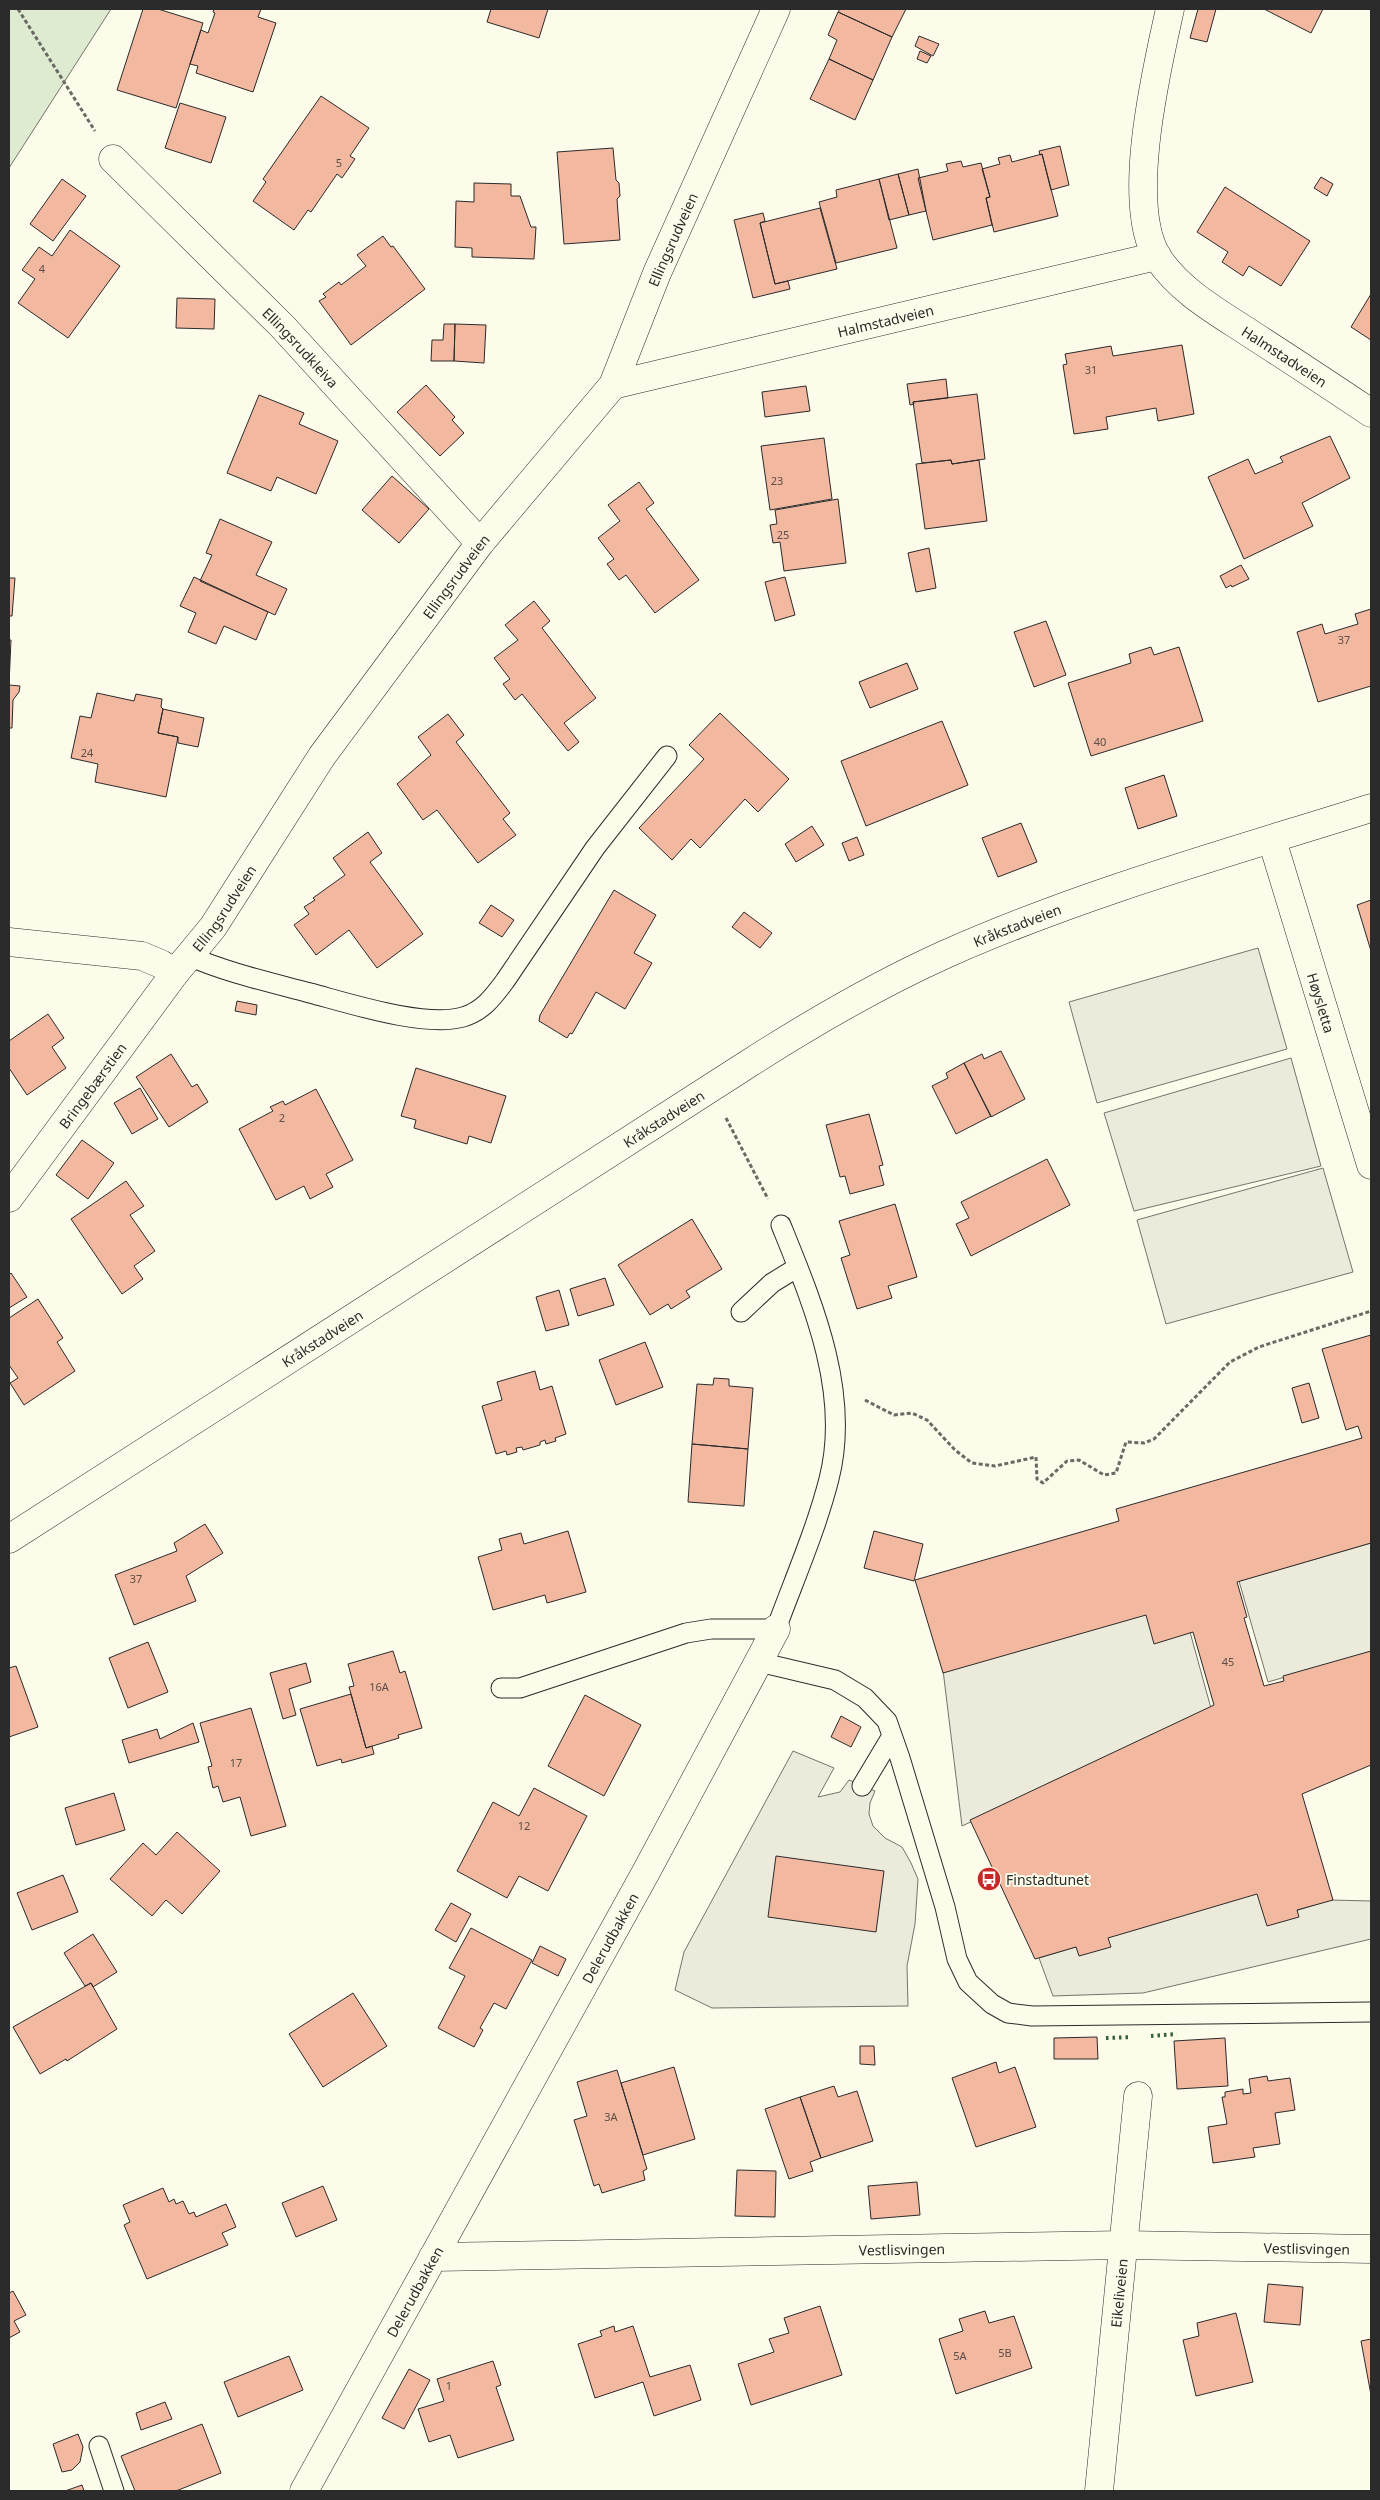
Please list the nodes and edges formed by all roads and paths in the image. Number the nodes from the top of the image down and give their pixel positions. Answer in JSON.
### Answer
{"nodes":[{"id":1,"x":18,"y":9,"type":"edge"},
{"id":2,"x":774,"y":9,"type":"edge"},
{"id":3,"x":1170,"y":9,"type":"edge"},
{"id":4,"x":113,"y":159,"type":"joint"},
{"id":5,"x":1157,"y":256,"type":"junction"},
{"id":6,"x":613,"y":385,"type":"junction"},
{"id":7,"x":1371,"y":413,"type":"edge"},
{"id":8,"x":480,"y":543,"type":"junction"},
{"id":9,"x":667,"y":756,"type":"dead end"},
{"id":10,"x":1371,"y":808,"type":"edge"},
{"id":11,"x":1272,"y":840,"type":"junction"},
{"id":12,"x":9,"y":942,"type":"edge"},
{"id":13,"x":182,"y":964,"type":"junction"},
{"id":14,"x":723,"y":1114,"type":"dead end"},
{"id":15,"x":1371,"y":1165,"type":"edge"},
{"id":16,"x":9,"y":1198,"type":"edge"},
{"id":17,"x":782,"y":1225,"type":"joint"},
{"id":18,"x":798,"y":1267,"type":"junction"},
{"id":19,"x":1371,"y":1311,"type":"edge"},
{"id":20,"x":741,"y":1312,"type":"dead end"},
{"id":21,"x":833,"y":1396,"type":"junction"},
{"id":22,"x":9,"y":1539,"type":"edge"},
{"id":23,"x":776,"y":1630,"type":"junction"},
{"id":24,"x":759,"y":1662,"type":"junction"},
{"id":25,"x":502,"y":1688,"type":"dead end"},
{"id":26,"x":892,"y":1736,"type":"junction"},
{"id":27,"x":862,"y":1786,"type":"dead end"},
{"id":28,"x":1371,"y":2012,"type":"edge"},
{"id":29,"x":1138,"y":2096,"type":"dead end"},
{"id":30,"x":1124,"y":2245,"type":"junction"},
{"id":31,"x":1371,"y":2249,"type":"edge"},
{"id":32,"x":433,"y":2257,"type":"junction"},
{"id":33,"x":99,"y":2446,"type":"dead end"},
{"id":34,"x":114,"y":2491,"type":"edge"},
{"id":35,"x":304,"y":2491,"type":"edge"},
{"id":36,"x":1099,"y":2491,"type":"edge"}],
"edges":[{"from":1,"to":4,"type":"path"},
{"from":2,"to":6,"type":"street","name":"Ellingsrudveien"},
{"from":3,"to":5,"type":"street","name":"Halmstadveien"},
{"from":4,"to":8,"type":"street","name":"Ellingsrudkleiva"},
{"from":5,"to":6,"type":"street","name":"Halmstadveien"},
{"from":5,"to":7,"type":"street","name":"Halmstadveien"},
{"from":6,"to":8,"type":"street","name":"Ellingsrudveien"},
{"from":8,"to":13,"type":"street","name":"Ellingsrudveien"},
{"from":9,"to":13,"type":"lane"},
{"from":10,"to":11,"type":"street","name":"Kråkstadveien"},
{"from":11,"to":15,"type":"street","name":"Høysletta"},
{"from":11,"to":22,"type":"street","name":"Kråkstadveien"},
{"from":12,"to":13,"type":"street"},
{"from":13,"to":16,"type":"street","name":"Bringebærstien"},
{"from":14,"to":17,"type":"path"},
{"from":17,"to":18,"type":"lane"},
{"from":18,"to":20,"type":"lane"},
{"from":18,"to":21,"type":"lane"},
{"from":19,"to":21,"type":"path"},
{"from":21,"to":23,"type":"lane"},
{"from":23,"to":24,"type":"street","name":"Delerudbakken"},
{"from":23,"to":25,"type":"lane"},
{"from":24,"to":26,"type":"lane"},
{"from":24,"to":32,"type":"street","name":"Delerudbakken"},
{"from":26,"to":27,"type":"lane"},
{"from":26,"to":28,"type":"lane"},
{"from":29,"to":30,"type":"street","name":"Eikeliveien"},
{"from":30,"to":31,"type":"street","name":"Vestlisvingen"},
{"from":30,"to":32,"type":"street","name":"Vestlisvingen"},
{"from":30,"to":36,"type":"street","name":"Eikeliveien"},
{"from":32,"to":35,"type":"street","name":"Delerudbakken"},
{"from":33,"to":34,"type":"lane"}]}
